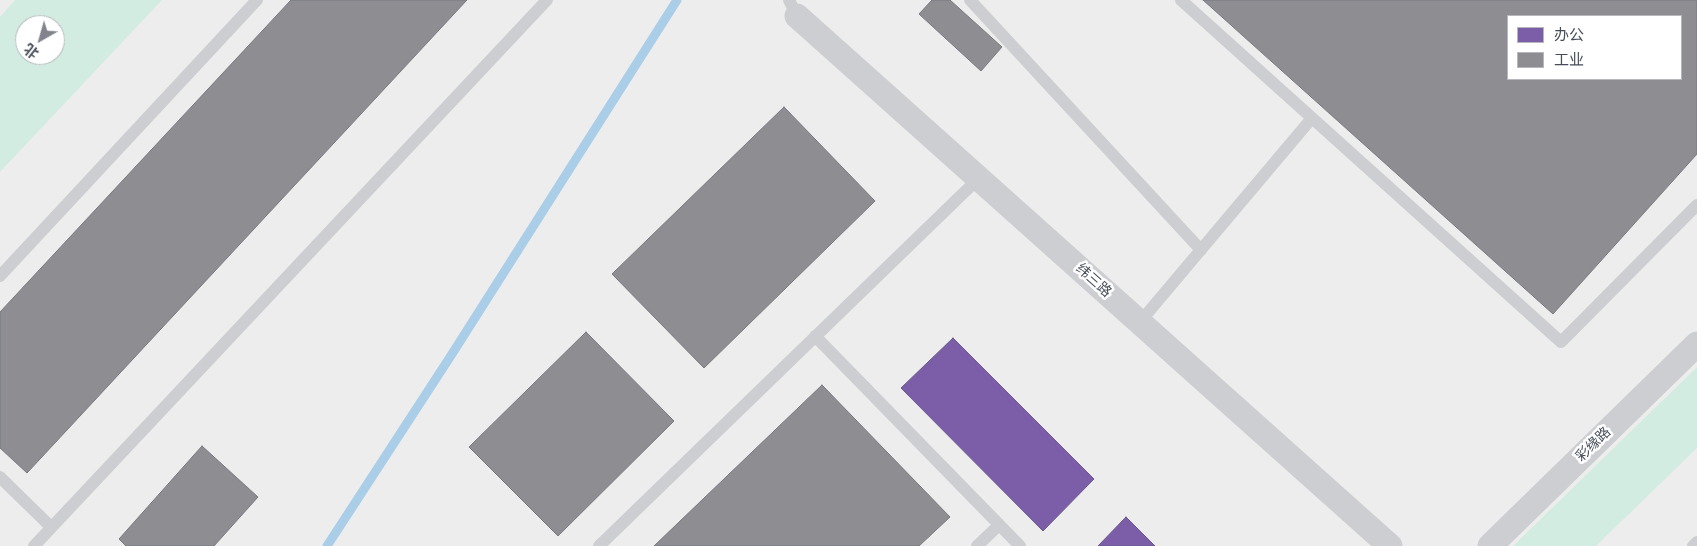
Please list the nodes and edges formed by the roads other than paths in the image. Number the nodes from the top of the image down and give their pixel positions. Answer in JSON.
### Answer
{"nodes":[{"id":1,"x":257,"y":0,"type":"edge"},
{"id":2,"x":547,"y":0,"type":"edge"},
{"id":3,"x":970,"y":0,"type":"edge"},
{"id":4,"x":1181,"y":0,"type":"edge"},
{"id":5,"x":793,"y":8,"type":"edge"},
{"id":6,"x":1312,"y":118,"type":"junction"},
{"id":7,"x":979,"y":178,"type":"junction"},
{"id":8,"x":1697,"y":205,"type":"edge"},
{"id":9,"x":1201,"y":250,"type":"junction"},
{"id":10,"x":0,"y":276,"type":"edge"},
{"id":11,"x":1140,"y":322,"type":"junction"},
{"id":12,"x":815,"y":336,"type":"junction"},
{"id":13,"x":1697,"y":344,"type":"edge"},
{"id":14,"x":0,"y":477,"type":"edge"},
{"id":15,"x":999,"y":524,"type":"junction"},
{"id":16,"x":52,"y":528,"type":"junction"},
{"id":17,"x":1697,"y":542,"type":"edge"},
{"id":18,"x":34,"y":546,"type":"edge"},
{"id":19,"x":599,"y":546,"type":"edge"},
{"id":20,"x":977,"y":546,"type":"edge"},
{"id":21,"x":1020,"y":546,"type":"edge"},
{"id":22,"x":1390,"y":546,"type":"edge"},
{"id":23,"x":1490,"y":546,"type":"edge"},
{"id":24,"x":1693,"y":546,"type":"edge"}],
"edges":[{"from":1,"to":10,"type":"lane"},
{"from":2,"to":16,"type":"lane"},
{"from":3,"to":9,"type":"lane"},
{"from":4,"to":6,"type":"lane"},
{"from":5,"to":7,"type":"street","name":"纬三路"},
{"from":6,"to":8,"type":"lane"},
{"from":6,"to":9,"type":"lane"},
{"from":7,"to":11,"type":"street","name":"纬三路"},
{"from":7,"to":12,"type":"lane"},
{"from":9,"to":11,"type":"lane"},
{"from":11,"to":22,"type":"street","name":"纬三路"},
{"from":12,"to":15,"type":"lane"},
{"from":12,"to":19,"type":"lane"},
{"from":13,"to":23,"type":"street","name":"彩缘路"},
{"from":14,"to":16,"type":"lane"},
{"from":15,"to":20,"type":"lane"},
{"from":15,"to":21,"type":"lane"},
{"from":16,"to":18,"type":"lane"},
{"from":17,"to":24,"type":"lane"}]}
